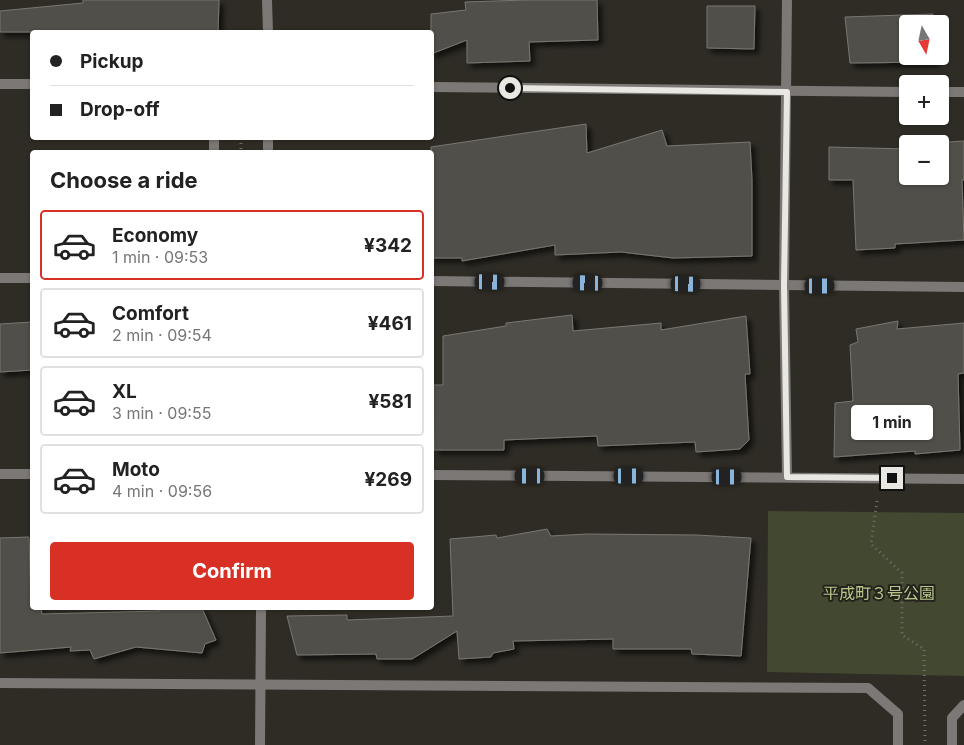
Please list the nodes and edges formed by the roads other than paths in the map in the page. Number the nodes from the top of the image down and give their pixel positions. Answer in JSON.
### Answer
{"nodes":[{"id":1,"x":267,"y":0,"type":"edge"},
{"id":2,"x":787,"y":0,"type":"edge"},
{"id":3,"x":268,"y":30,"type":"edge"},
{"id":4,"x":0,"y":84,"type":"edge"},
{"id":5,"x":30,"y":84,"type":"edge"},
{"id":6,"x":434,"y":87,"type":"edge"},
{"id":7,"x":787,"y":92,"type":"junction"},
{"id":8,"x":899,"y":92,"type":"edge"},
{"id":9,"x":949,"y":92,"type":"edge"},
{"id":10,"x":964,"y":92,"type":"edge"},
{"id":11,"x":0,"y":278,"type":"edge"},
{"id":12,"x":30,"y":278,"type":"edge"},
{"id":13,"x":434,"y":281,"type":"edge"},
{"id":14,"x":784,"y":285,"type":"junction"},
{"id":15,"x":964,"y":287,"type":"edge"},
{"id":16,"x":0,"y":474,"type":"edge"},
{"id":17,"x":30,"y":474,"type":"edge"},
{"id":18,"x":434,"y":475,"type":"edge"},
{"id":19,"x":787,"y":477,"type":"junction"},
{"id":20,"x":964,"y":479,"type":"edge"},
{"id":21,"x":262,"y":610,"type":"edge"},
{"id":22,"x":0,"y":683,"type":"edge"},
{"id":23,"x":260,"y":685,"type":"junction"},
{"id":24,"x":964,"y":704,"type":"edge"},
{"id":25,"x":260,"y":745,"type":"edge"},
{"id":26,"x":898,"y":745,"type":"edge"},
{"id":27,"x":952,"y":745,"type":"edge"}],
"edges":[{"from":1,"to":3,"type":"street"},
{"from":2,"to":7,"type":"street"},
{"from":4,"to":5,"type":"street"},
{"from":6,"to":7,"type":"street"},
{"from":7,"to":8,"type":"street"},
{"from":7,"to":14,"type":"street"},
{"from":9,"to":10,"type":"street"},
{"from":11,"to":12,"type":"street"},
{"from":13,"to":14,"type":"street"},
{"from":14,"to":15,"type":"street"},
{"from":14,"to":19,"type":"street"},
{"from":16,"to":17,"type":"street"},
{"from":18,"to":19,"type":"street"},
{"from":19,"to":20,"type":"street"},
{"from":21,"to":23,"type":"street"},
{"from":22,"to":23,"type":"street"},
{"from":23,"to":25,"type":"street"},
{"from":23,"to":26,"type":"street"},
{"from":24,"to":27,"type":"street"}]}
